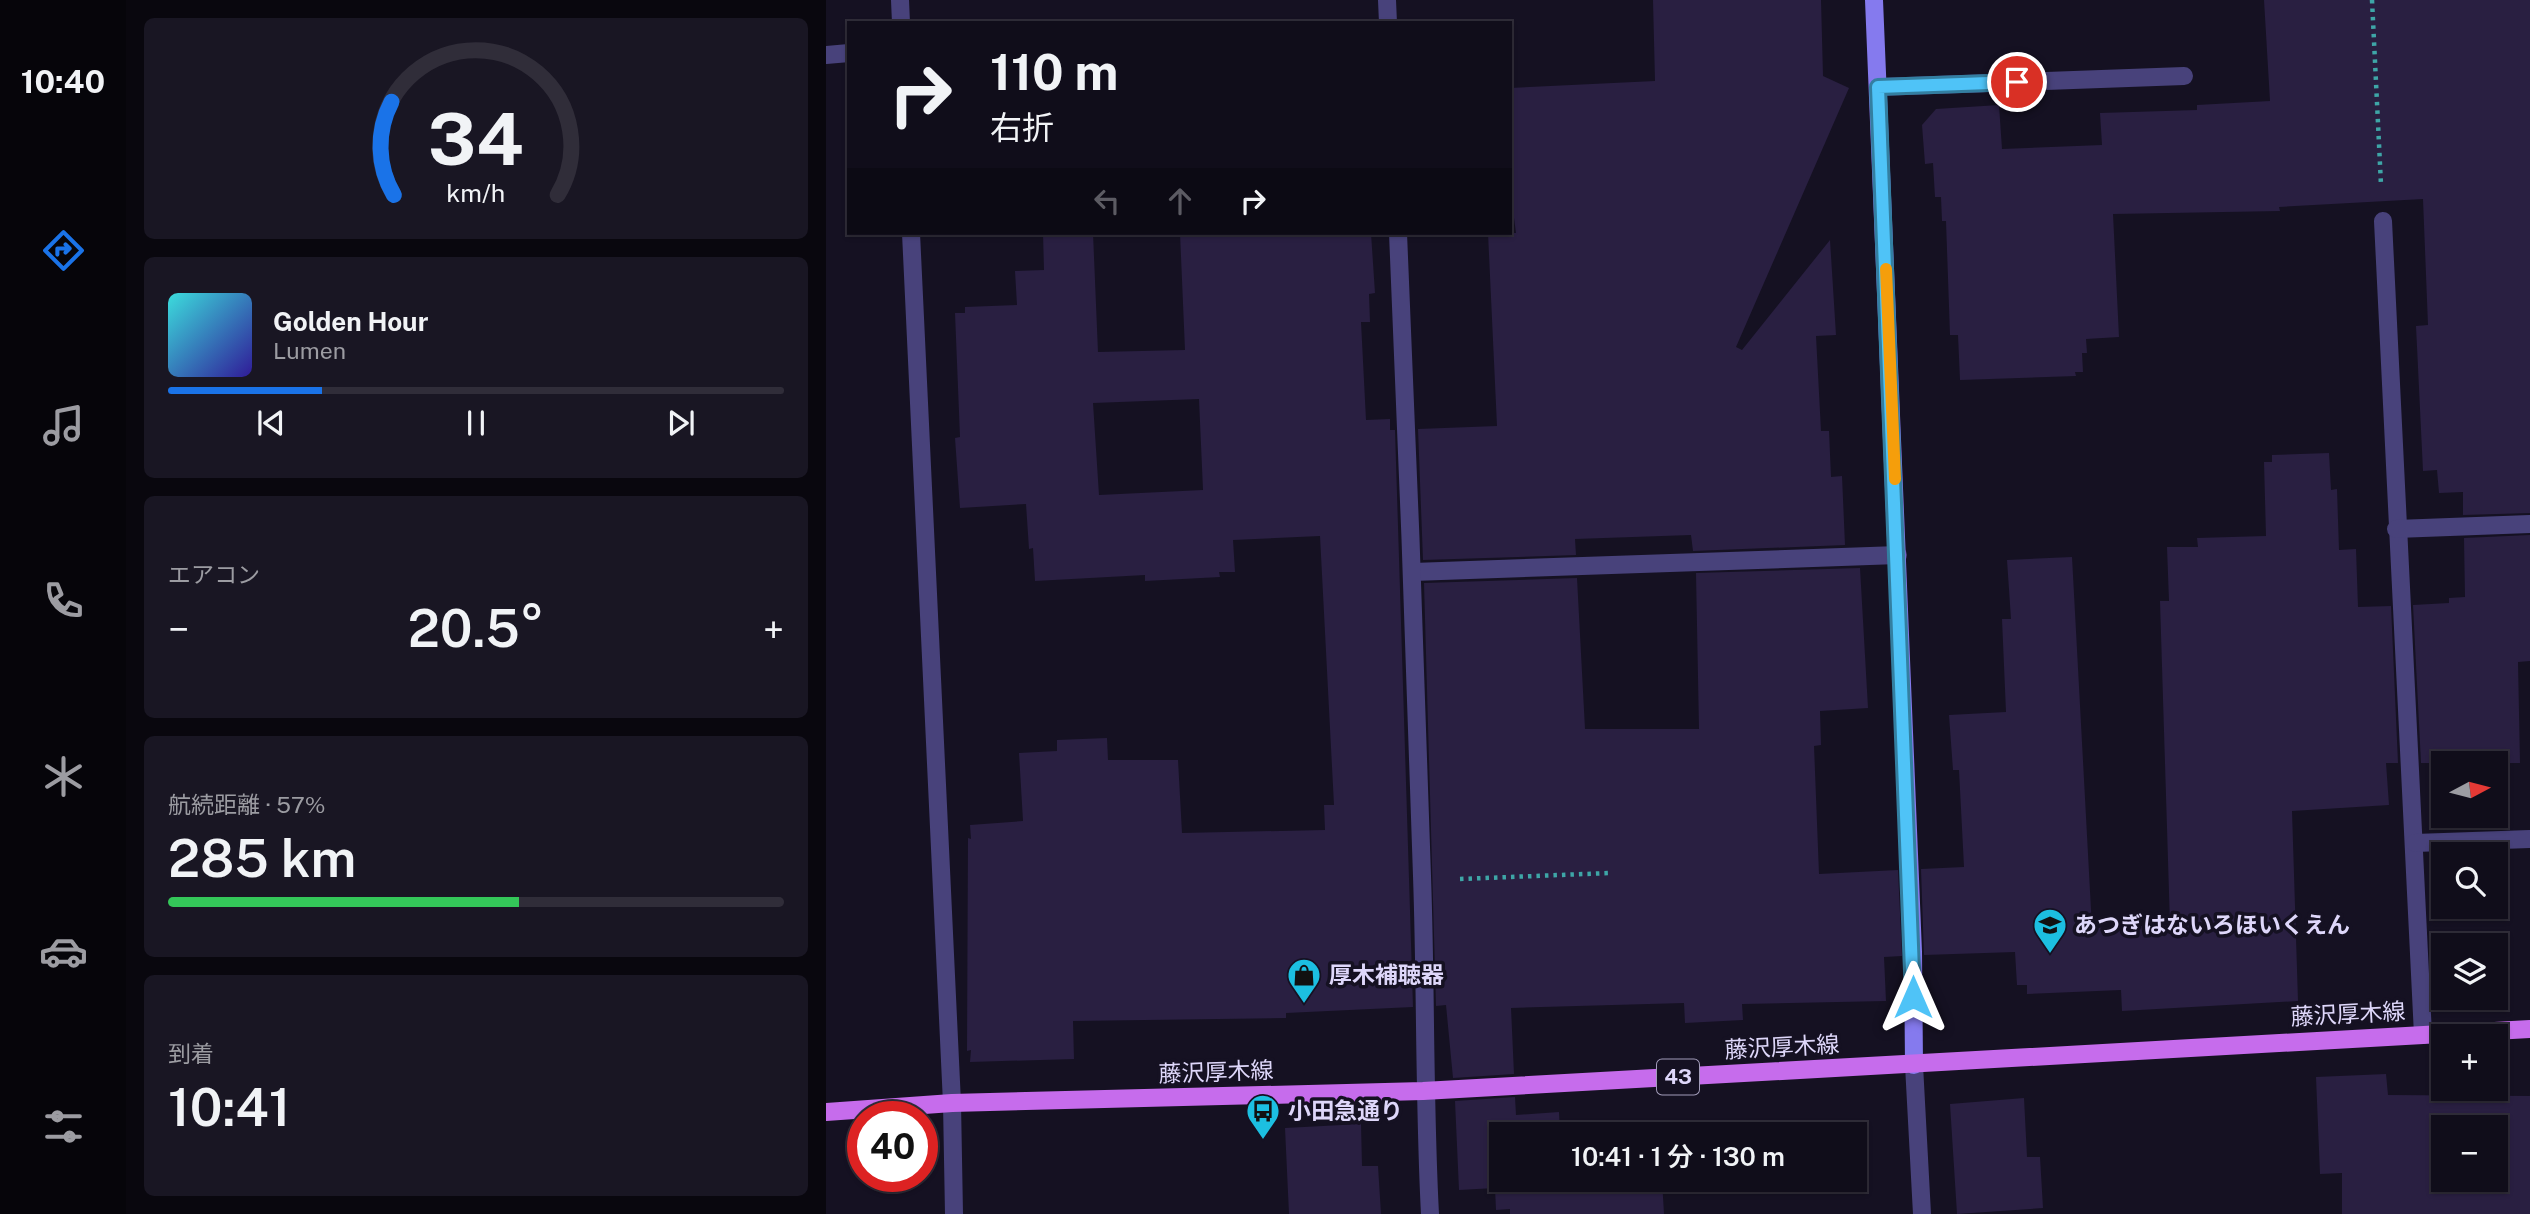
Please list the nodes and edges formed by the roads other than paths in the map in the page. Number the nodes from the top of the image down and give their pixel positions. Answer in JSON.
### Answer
{"nodes":[{"id":1,"x":900,"y":0,"type":"edge"},
{"id":2,"x":1387,"y":0,"type":"edge"},
{"id":3,"x":1874,"y":0,"type":"edge"},
{"id":4,"x":901,"y":21,"type":"edge"},
{"id":5,"x":1388,"y":21,"type":"edge"},
{"id":6,"x":847,"y":53,"type":"edge"},
{"id":7,"x":826,"y":55,"type":"edge"},
{"id":8,"x":2184,"y":76,"type":"dead end"},
{"id":9,"x":1878,"y":87,"type":"junction"},
{"id":10,"x":2383,"y":221,"type":"road end"},
{"id":11,"x":911,"y":235,"type":"edge"},
{"id":12,"x":1398,"y":235,"type":"edge"},
{"id":13,"x":2530,"y":524,"type":"edge"},
{"id":14,"x":2396,"y":529,"type":"junction"},
{"id":15,"x":1898,"y":555,"type":"junction"},
{"id":16,"x":1413,"y":572,"type":"junction"},
{"id":17,"x":2530,"y":839,"type":"edge"},
{"id":18,"x":2415,"y":843,"type":"junction"},
{"id":19,"x":2530,"y":1029,"type":"edge"},
{"id":20,"x":2423,"y":1035,"type":"junction"},
{"id":21,"x":1914,"y":1065,"type":"junction"},
{"id":22,"x":1423,"y":1091,"type":"junction"},
{"id":23,"x":953,"y":1103,"type":"junction"},
{"id":24,"x":826,"y":1112,"type":"edge"},
{"id":25,"x":954,"y":1214,"type":"edge"},
{"id":26,"x":1430,"y":1214,"type":"edge"},
{"id":27,"x":1922,"y":1214,"type":"edge"}],
"edges":[{"from":1,"to":4,"type":"street"},
{"from":2,"to":5,"type":"street"},
{"from":3,"to":9,"type":"street"},
{"from":6,"to":7,"type":"street"},
{"from":8,"to":9,"type":"street"},
{"from":9,"to":15,"type":"street"},
{"from":10,"to":14,"type":"street"},
{"from":11,"to":23,"type":"street"},
{"from":12,"to":16,"type":"street"},
{"from":13,"to":14,"type":"street"},
{"from":14,"to":18,"type":"street"},
{"from":15,"to":16,"type":"street"},
{"from":15,"to":21,"type":"street"},
{"from":16,"to":22,"type":"street"},
{"from":17,"to":18,"type":"street"},
{"from":18,"to":20,"type":"street"},
{"from":19,"to":20,"type":"main road","name":"藤沢厚木線","number":"43"},
{"from":20,"to":21,"type":"main road","name":"藤沢厚木線","number":"43"},
{"from":21,"to":22,"type":"main road","name":"藤沢厚木線","number":"43"},
{"from":21,"to":27,"type":"street"},
{"from":22,"to":23,"type":"main road","name":"藤沢厚木線","number":"43"},
{"from":22,"to":26,"type":"street"},
{"from":23,"to":24,"type":"main road","name":"藤沢厚木線","number":"43"},
{"from":23,"to":25,"type":"street"}]}
